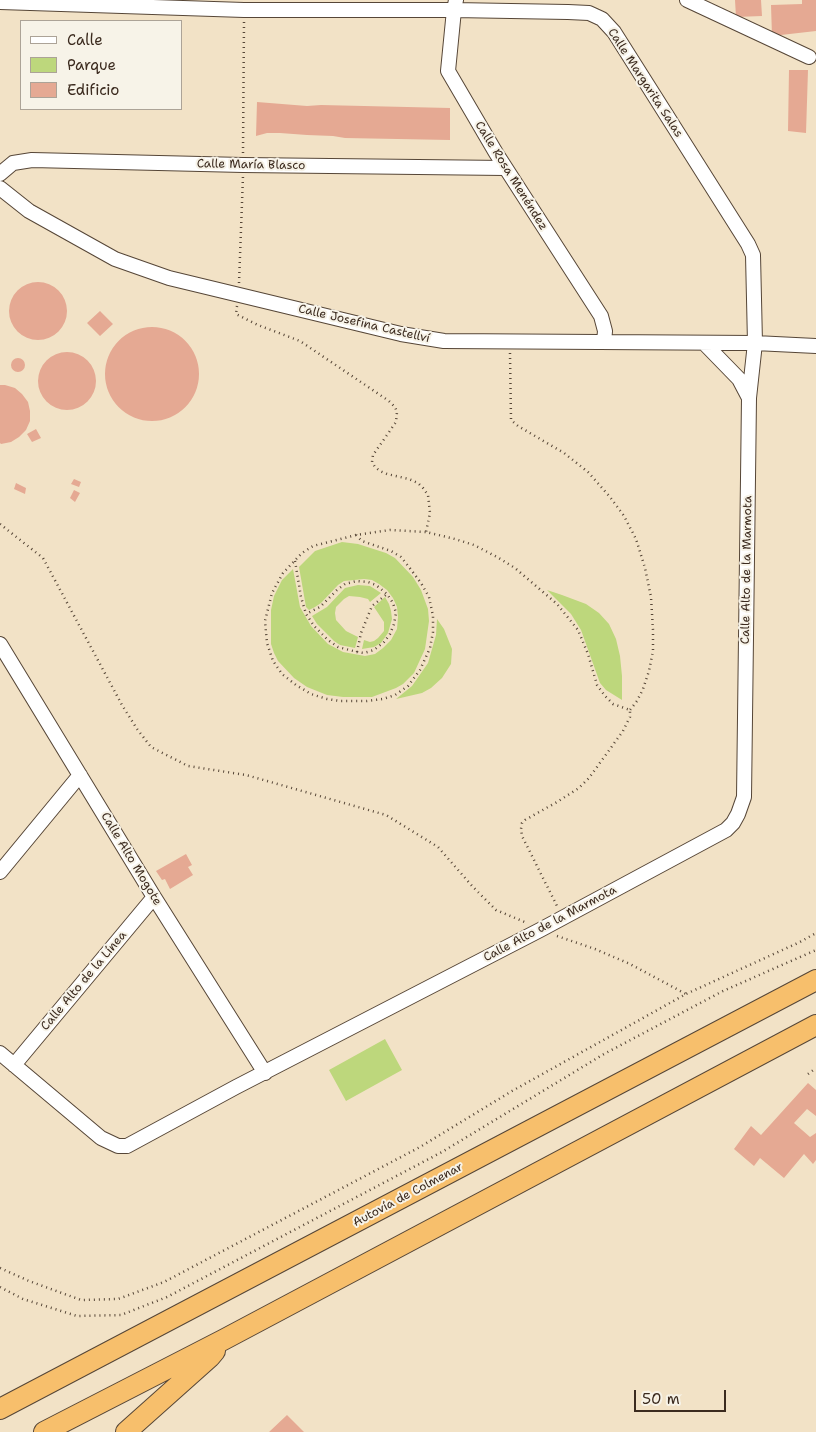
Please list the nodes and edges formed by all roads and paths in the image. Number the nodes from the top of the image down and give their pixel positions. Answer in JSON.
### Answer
{"nodes":[{"id":1,"x":687,"y":0,"type":"edge"},
{"id":2,"x":0,"y":2,"type":"edge"},
{"id":3,"x":455,"y":5,"type":"edge"},
{"id":4,"x":809,"y":57,"type":"dead end"},
{"id":5,"x":505,"y":168,"type":"junction"},
{"id":6,"x":0,"y":174,"type":"edge"},
{"id":7,"x":0,"y":188,"type":"edge"},
{"id":8,"x":239,"y":295,"type":"junction"},
{"id":9,"x":510,"y":342,"type":"junction"},
{"id":10,"x":604,"y":342,"type":"junction"},
{"id":11,"x":704,"y":343,"type":"junction"},
{"id":12,"x":754,"y":343,"type":"junction"},
{"id":13,"x":816,"y":346,"type":"edge"},
{"id":14,"x":749,"y":398,"type":"junction"},
{"id":15,"x":0,"y":524,"type":"edge"},
{"id":16,"x":426,"y":532,"type":"junction"},
{"id":17,"x":356,"y":535,"type":"junction"},
{"id":18,"x":295,"y":561,"type":"junction"},
{"id":19,"x":387,"y":594,"type":"junction"},
{"id":20,"x":306,"y":614,"type":"junction"},
{"id":21,"x":0,"y":644,"type":"edge"},
{"id":22,"x":357,"y":652,"type":"junction"},
{"id":23,"x":630,"y":710,"type":"junction"},
{"id":24,"x":80,"y":775,"type":"junction"},
{"id":25,"x":0,"y":872,"type":"edge"},
{"id":26,"x":154,"y":898,"type":"junction"},
{"id":27,"x":562,"y":917,"type":"junction"},
{"id":28,"x":540,"y":930,"type":"junction"},
{"id":29,"x":816,"y":933,"type":"edge"},
{"id":30,"x":816,"y":950,"type":"edge"},
{"id":31,"x":816,"y":980,"type":"edge"},
{"id":32,"x":686,"y":994,"type":"junction"},
{"id":33,"x":816,"y":1025,"type":"edge"},
{"id":34,"x":0,"y":1053,"type":"edge"},
{"id":35,"x":14,"y":1065,"type":"junction"},
{"id":36,"x":816,"y":1068,"type":"edge"},
{"id":37,"x":265,"y":1072,"type":"junction"},
{"id":38,"x":808,"y":1074,"type":"dead end"},
{"id":39,"x":0,"y":1268,"type":"edge"},
{"id":40,"x":0,"y":1287,"type":"edge"},
{"id":41,"x":223,"y":1340,"type":"junction"},
{"id":42,"x":0,"y":1409,"type":"edge"},
{"id":43,"x":44,"y":1432,"type":"edge"},
{"id":44,"x":126,"y":1432,"type":"edge"}],
"edges":[{"from":1,"to":4,"type":"street"},
{"from":2,"to":3,"type":"street","name":"Calle Margarita Salas"},
{"from":3,"to":5,"type":"street","name":"Calle Rosa Menéndez"},
{"from":3,"to":12,"type":"street","name":"Calle Margarita Salas"},
{"from":5,"to":6,"type":"street","name":"Calle María Blasco"},
{"from":5,"to":10,"type":"street","name":"Calle Rosa Menéndez"},
{"from":7,"to":8,"type":"street","name":"Calle Josefina Castellví"},
{"from":8,"to":9,"type":"street","name":"Calle Josefina Castellví"},
{"from":8,"to":16,"type":"path"},
{"from":9,"to":10,"type":"street","name":"Calle Josefina Castellví"},
{"from":9,"to":23,"type":"path"},
{"from":10,"to":11,"type":"street","name":"Calle Josefina Castellví"},
{"from":11,"to":12,"type":"street","name":"Calle Josefina Castellví"},
{"from":11,"to":14,"type":"street"},
{"from":12,"to":13,"type":"street","name":"Calle Josefina Castellví"},
{"from":12,"to":14,"type":"street","name":"Calle Alto de la Marmota"},
{"from":14,"to":27,"type":"street","name":"Calle Alto de la Marmota"},
{"from":15,"to":28,"type":"path"},
{"from":16,"to":17,"type":"path"},
{"from":16,"to":23,"type":"path"},
{"from":17,"to":18,"type":"path"},
{"from":17,"to":18,"type":"path"},
{"from":18,"to":20,"type":"path"},
{"from":19,"to":20,"type":"path"},
{"from":19,"to":22,"type":"path"},
{"from":19,"to":22,"type":"path"},
{"from":20,"to":22,"type":"path"},
{"from":21,"to":24,"type":"street","name":"Calle Alto Mogote"},
{"from":23,"to":27,"type":"path"},
{"from":24,"to":25,"type":"street"},
{"from":24,"to":26,"type":"street","name":"Calle Alto Mogote"},
{"from":26,"to":35,"type":"street","name":"Calle Alto de la Línea"},
{"from":26,"to":37,"type":"street","name":"Calle Alto Mogote"},
{"from":27,"to":28,"type":"street","name":"Calle Alto de la Marmota"},
{"from":28,"to":32,"type":"path"},
{"from":28,"to":37,"type":"street","name":"Calle Alto de la Marmota"},
{"from":29,"to":32,"type":"path"},
{"from":30,"to":40,"type":"path"},
{"from":31,"to":42,"type":"highway","name":"Autovía de Colmenar"},
{"from":32,"to":39,"type":"path"},
{"from":33,"to":41,"type":"highway"},
{"from":34,"to":35,"type":"street","name":"Calle Alto de la Marmota"},
{"from":35,"to":37,"type":"street","name":"Calle Alto de la Marmota"},
{"from":36,"to":38,"type":"path"},
{"from":41,"to":43,"type":"highway"},
{"from":41,"to":44,"type":"highway"}]}
